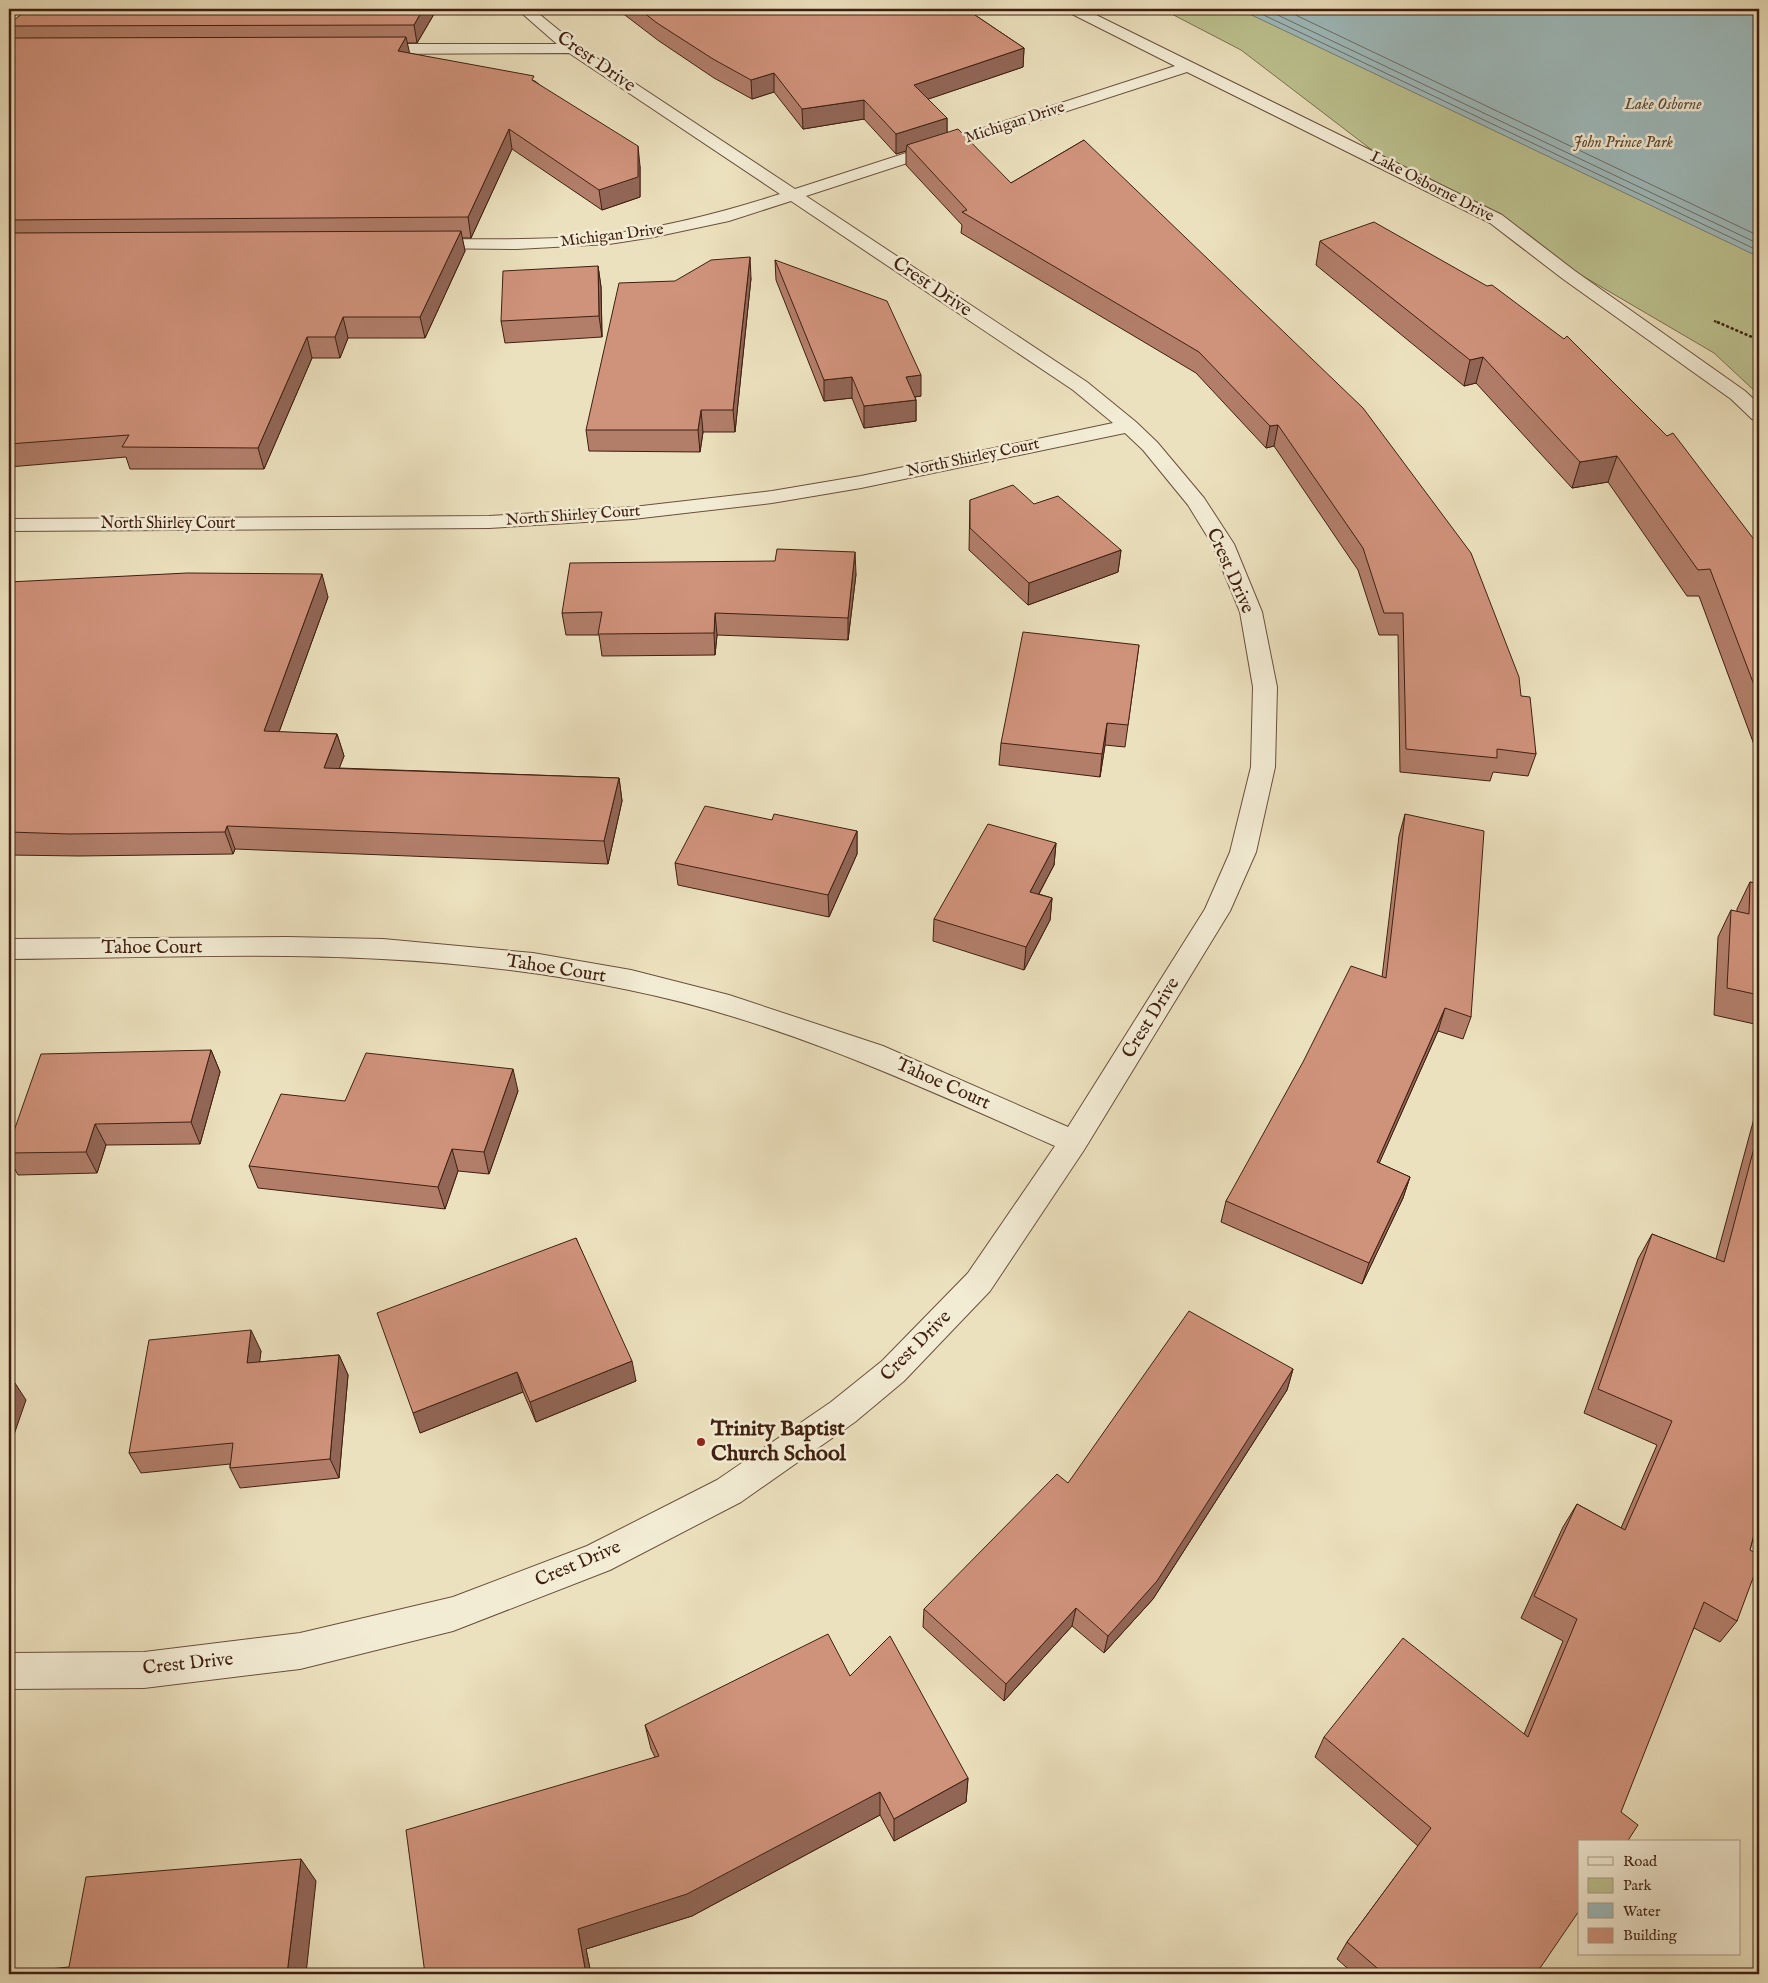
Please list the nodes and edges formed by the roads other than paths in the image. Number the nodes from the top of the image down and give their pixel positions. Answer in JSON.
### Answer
{"nodes":[{"id":1,"x":524,"y":9,"type":"edge"},
{"id":2,"x":1074,"y":9,"type":"edge"},
{"id":3,"x":572,"y":48,"type":"junction"},
{"id":4,"x":356,"y":49,"type":"edge"},
{"id":5,"x":1189,"y":66,"type":"junction"},
{"id":6,"x":794,"y":195,"type":"junction"},
{"id":7,"x":406,"y":244,"type":"edge"},
{"id":8,"x":1759,"y":415,"type":"edge"},
{"id":9,"x":1129,"y":426,"type":"junction"},
{"id":10,"x":9,"y":525,"type":"edge"},
{"id":11,"x":9,"y":949,"type":"edge"},
{"id":12,"x":1074,"y":1142,"type":"junction"},
{"id":13,"x":9,"y":1671,"type":"edge"}],
"edges":[{"from":1,"to":3,"type":"street","name":"Crest Drive"},
{"from":2,"to":5,"type":"street","name":"Lake Osborne Drive"},
{"from":3,"to":4,"type":"street"},
{"from":3,"to":6,"type":"street","name":"Crest Drive"},
{"from":5,"to":6,"type":"street","name":"Michigan Drive"},
{"from":5,"to":8,"type":"street","name":"Lake Osborne Drive"},
{"from":6,"to":7,"type":"street","name":"Michigan Drive"},
{"from":6,"to":9,"type":"street","name":"Crest Drive"},
{"from":9,"to":10,"type":"street","name":"North Shirley Court"},
{"from":9,"to":12,"type":"street","name":"Crest Drive"},
{"from":11,"to":12,"type":"street","name":"Tahoe Court"},
{"from":12,"to":13,"type":"street","name":"Crest Drive"}]}
